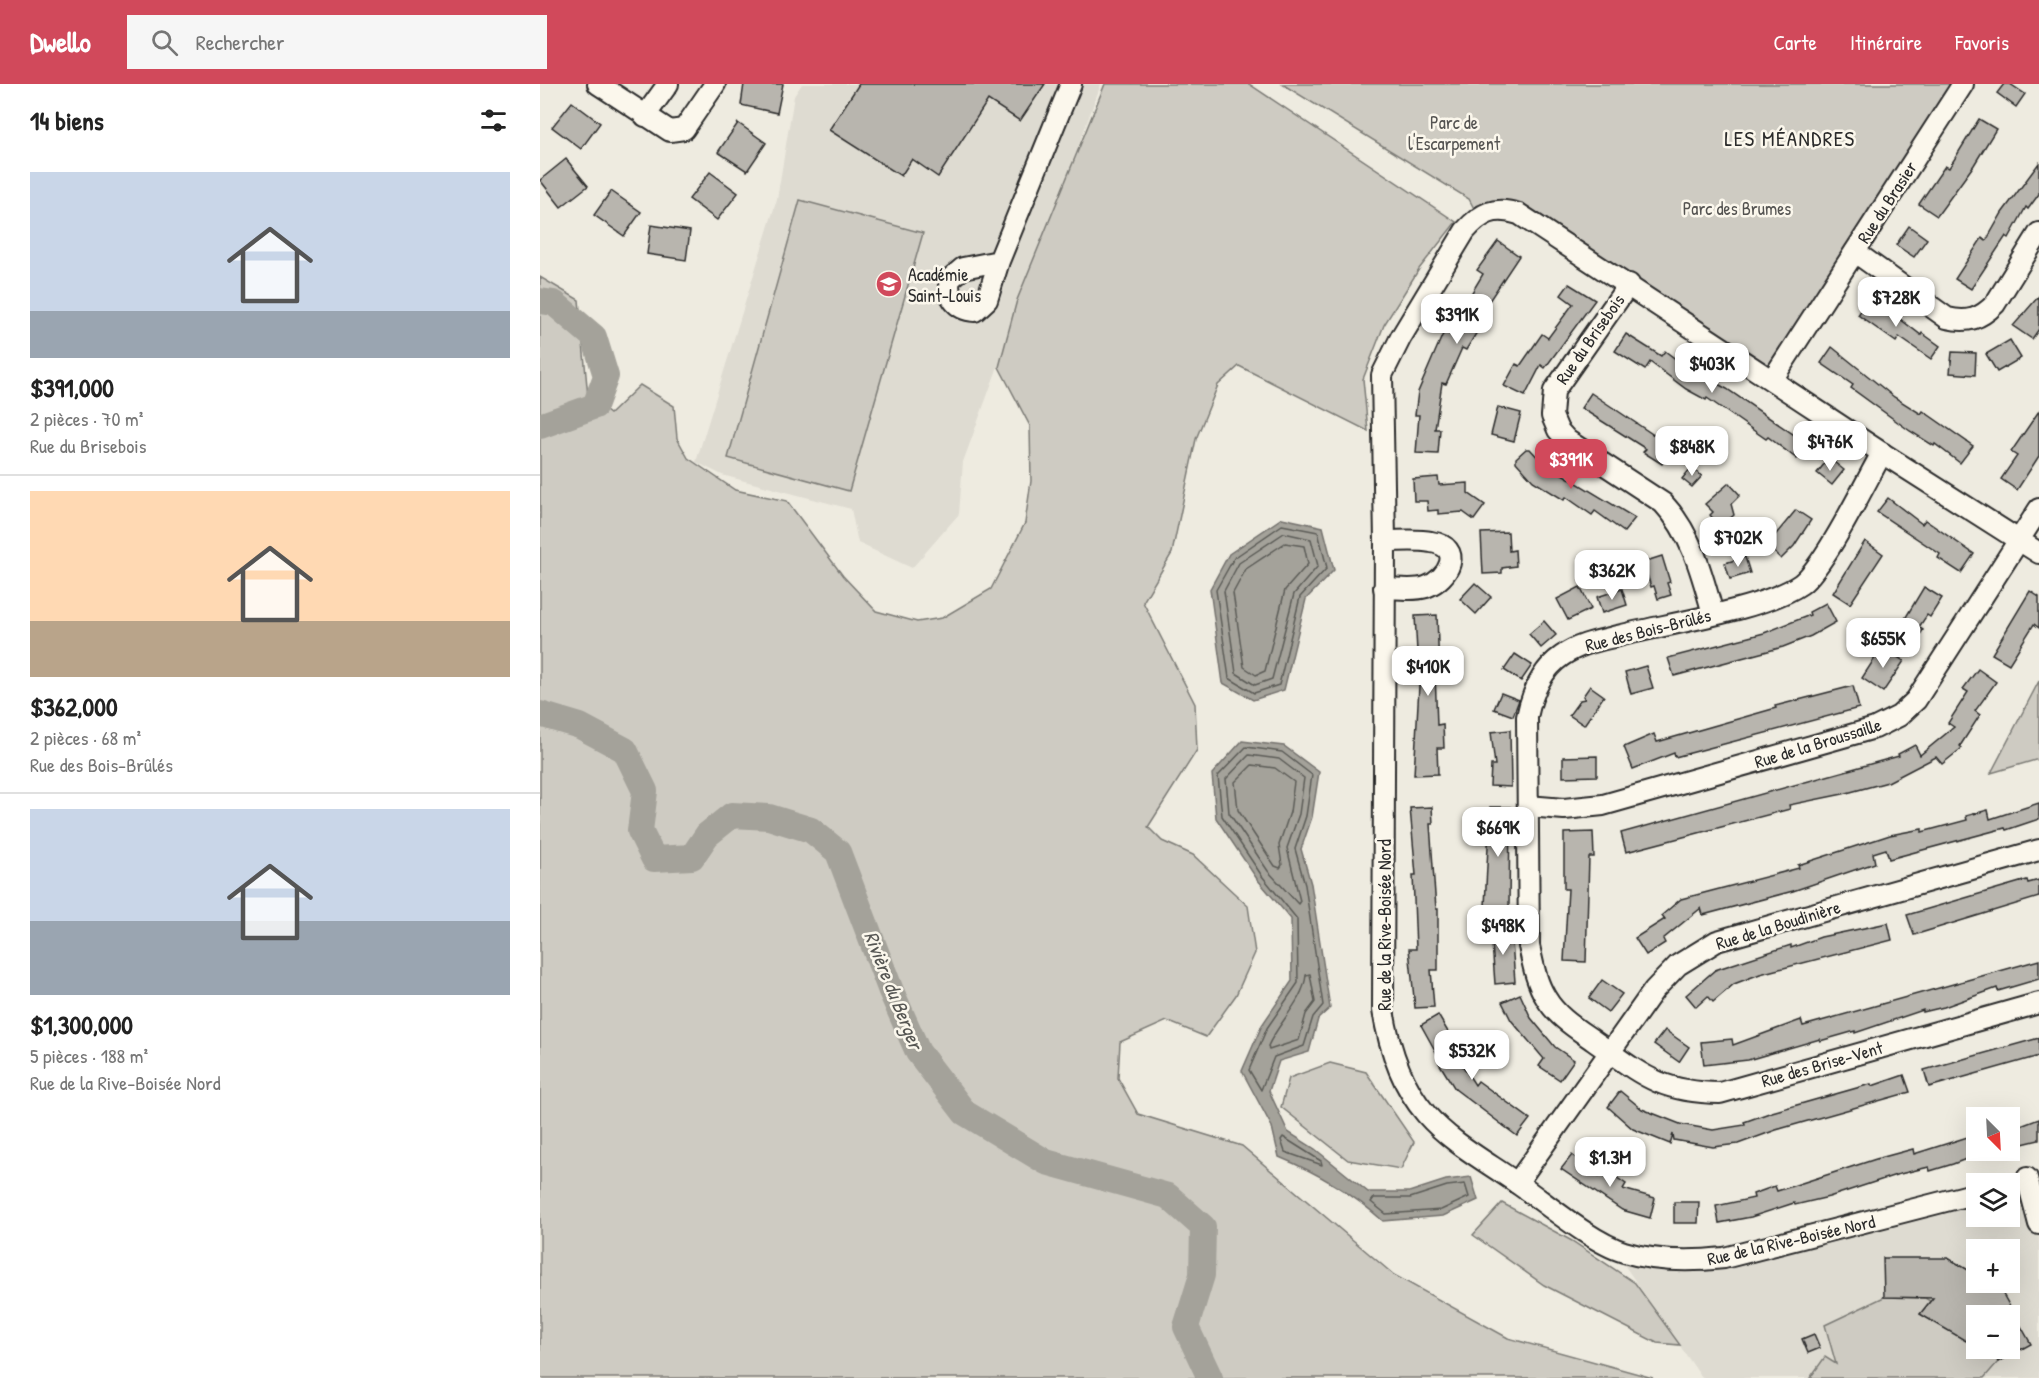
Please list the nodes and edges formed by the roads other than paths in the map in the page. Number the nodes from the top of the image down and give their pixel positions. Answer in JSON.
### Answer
{"nodes":[{"id":1,"x":598,"y":84,"type":"edge"},
{"id":2,"x":668,"y":84,"type":"edge"},
{"id":3,"x":715,"y":84,"type":"edge"},
{"id":4,"x":1071,"y":84,"type":"edge"},
{"id":5,"x":1963,"y":84,"type":"edge"},
{"id":6,"x":645,"y":116,"type":"junction"},
{"id":7,"x":2039,"y":233,"type":"edge"},
{"id":8,"x":1855,"y":252,"type":"junction"},
{"id":9,"x":999,"y":261,"type":"dead end"},
{"id":10,"x":1629,"y":284,"type":"junction"},
{"id":11,"x":1772,"y":380,"type":"junction"},
{"id":12,"x":1882,"y":453,"type":"junction"},
{"id":13,"x":2039,"y":510,"type":"edge"},
{"id":14,"x":2019,"y":540,"type":"junction"},
{"id":15,"x":1385,"y":541,"type":"junction"},
{"id":16,"x":2039,"y":553,"type":"edge"},
{"id":17,"x":1384,"y":588,"type":"junction"},
{"id":18,"x":1713,"y":614,"type":"junction"},
{"id":19,"x":1528,"y":806,"type":"junction"},
{"id":20,"x":2039,"y":850,"type":"edge"},
{"id":21,"x":2039,"y":1003,"type":"edge"},
{"id":22,"x":1610,"y":1053,"type":"junction"},
{"id":23,"x":2025,"y":1179,"type":"edge"},
{"id":24,"x":1517,"y":1183,"type":"junction"},
{"id":25,"x":1966,"y":1196,"type":"edge"},
{"id":26,"x":2039,"y":1224,"type":"edge"}],
"edges":[{"from":1,"to":6,"type":"street"},
{"from":2,"to":6,"type":"street"},
{"from":3,"to":6,"type":"street"},
{"from":4,"to":9,"type":"street"},
{"from":5,"to":8,"type":"street","name":"Rue du Brasier"},
{"from":7,"to":8,"type":"street"},
{"from":8,"to":11,"type":"street","name":"Rue du Brasier"},
{"from":10,"to":11,"type":"street","name":"Rue de la Rive-Boisée Nord"},
{"from":10,"to":15,"type":"street","name":"Rue de la Rive-Boisée Nord"},
{"from":10,"to":18,"type":"street","name":"Rue du Brisebois"},
{"from":11,"to":12,"type":"street","name":"Rue de la Rive-Boisée Nord"},
{"from":12,"to":14,"type":"street","name":"Rue de la Rive-Boisée Nord"},
{"from":12,"to":18,"type":"street","name":"Rue des Bois-Brûlés"},
{"from":13,"to":14,"type":"street","name":"Rue de la Broussaille"},
{"from":14,"to":16,"type":"street","name":"Rue de la Rive-Boisée Nord"},
{"from":14,"to":19,"type":"street","name":"Rue de la Broussaille"},
{"from":15,"to":17,"type":"street","name":"Rue de la Rive-Boisée Nord"},
{"from":15,"to":17,"type":"street"},
{"from":17,"to":24,"type":"street","name":"Rue de la Rive-Boisée Nord"},
{"from":18,"to":19,"type":"street","name":"Rue des Bois-Brûlés"},
{"from":19,"to":22,"type":"street","name":"Rue des Bois-Brûlés"},
{"from":20,"to":22,"type":"street","name":"Rue de la Boudinière"},
{"from":21,"to":22,"type":"street","name":"Rue des Brise-Vent"},
{"from":22,"to":24,"type":"street","name":"Rue de la Boudinière"},
{"from":23,"to":26,"type":"street"},
{"from":24,"to":25,"type":"street","name":"Rue de la Rive-Boisée Nord"}]}
